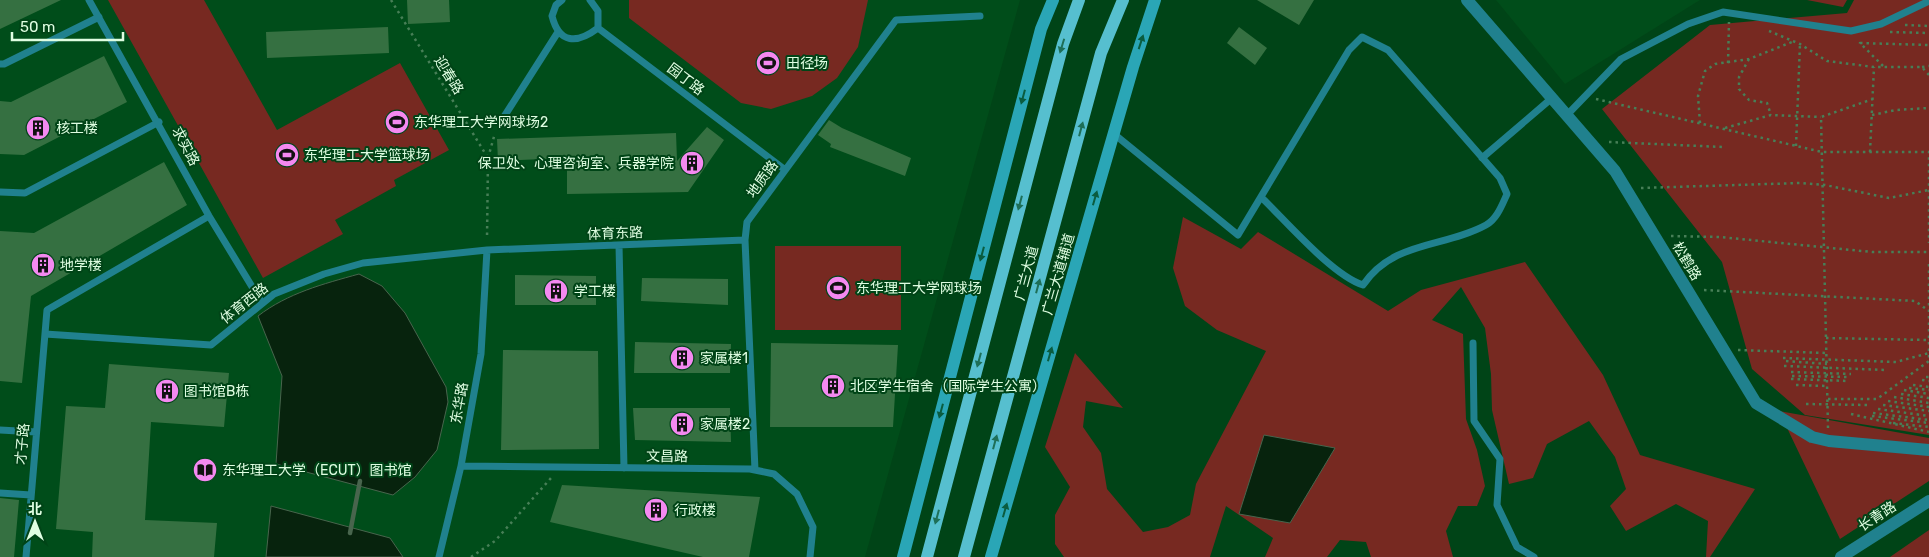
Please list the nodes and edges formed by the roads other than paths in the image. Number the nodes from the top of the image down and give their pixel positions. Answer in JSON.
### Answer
{"nodes":[{"id":1,"x":89,"y":0,"type":"edge"},
{"id":2,"x":562,"y":0,"type":"edge"},
{"id":3,"x":590,"y":0,"type":"edge"},
{"id":4,"x":1052,"y":0,"type":"edge"},
{"id":5,"x":1078,"y":0,"type":"edge"},
{"id":6,"x":1123,"y":0,"type":"edge"},
{"id":7,"x":1155,"y":0,"type":"edge"},
{"id":8,"x":1467,"y":0,"type":"edge"},
{"id":9,"x":1929,"y":2,"type":"edge"},
{"id":10,"x":980,"y":16,"type":"dead end"},
{"id":11,"x":99,"y":17,"type":"junction"},
{"id":12,"x":598,"y":28,"type":"junction"},
{"id":13,"x":558,"y":32,"type":"junction"},
{"id":14,"x":0,"y":64,"type":"edge"},
{"id":15,"x":1552,"y":98,"type":"junction"},
{"id":16,"x":1567,"y":115,"type":"junction"},
{"id":17,"x":159,"y":122,"type":"junction"},
{"id":18,"x":500,"y":123,"type":"road end"},
{"id":19,"x":1114,"y":134,"type":"junction"},
{"id":20,"x":1482,"y":158,"type":"junction"},
{"id":21,"x":784,"y":169,"type":"junction"},
{"id":22,"x":0,"y":192,"type":"edge"},
{"id":23,"x":1261,"y":197,"type":"junction"},
{"id":24,"x":209,"y":216,"type":"junction"},
{"id":25,"x":745,"y":240,"type":"junction"},
{"id":26,"x":619,"y":245,"type":"junction"},
{"id":27,"x":487,"y":250,"type":"junction"},
{"id":28,"x":262,"y":303,"type":"junction"},
{"id":29,"x":45,"y":334,"type":"junction"},
{"id":30,"x":1473,"y":344,"type":"dead end"},
{"id":31,"x":0,"y":430,"type":"edge"},
{"id":32,"x":36,"y":432,"type":"junction"},
{"id":33,"x":1929,"y":450,"type":"edge"},
{"id":34,"x":461,"y":466,"type":"junction"},
{"id":35,"x":624,"y":468,"type":"junction"},
{"id":36,"x":755,"y":470,"type":"junction"},
{"id":37,"x":0,"y":493,"type":"edge"},
{"id":38,"x":31,"y":495,"type":"junction"},
{"id":39,"x":1929,"y":501,"type":"edge"},
{"id":40,"x":26,"y":557,"type":"edge"},
{"id":41,"x":439,"y":557,"type":"edge"},
{"id":42,"x":810,"y":557,"type":"edge"},
{"id":43,"x":903,"y":557,"type":"edge"},
{"id":44,"x":927,"y":557,"type":"edge"},
{"id":45,"x":964,"y":557,"type":"edge"},
{"id":46,"x":991,"y":557,"type":"edge"},
{"id":47,"x":1534,"y":557,"type":"edge"},
{"id":48,"x":1842,"y":557,"type":"edge"}],
"edges":[{"from":1,"to":11,"type":"lane","name":"求实路"},
{"from":2,"to":13,"type":"lane"},
{"from":3,"to":12,"type":"lane"},
{"from":4,"to":43,"type":"main road","one_way":true},
{"from":5,"to":44,"type":"main road","name":"广兰大道","one_way":true},
{"from":45,"to":6,"type":"main road","name":"广兰大道","one_way":true},
{"from":19,"to":7,"type":"main road","name":"广兰大道辅道","one_way":true},
{"from":8,"to":15,"type":"street","name":"松鹤路"},
{"from":9,"to":16,"type":"lane"},
{"from":10,"to":21,"type":"lane","name":"地质路"},
{"from":11,"to":14,"type":"lane"},
{"from":11,"to":17,"type":"lane","name":"求实路"},
{"from":12,"to":13,"type":"lane"},
{"from":12,"to":21,"type":"lane","name":"园丁路"},
{"from":13,"to":18,"type":"lane"},
{"from":15,"to":16,"type":"street","name":"松鹤路"},
{"from":15,"to":20,"type":"lane"},
{"from":16,"to":33,"type":"street","name":"松鹤路"},
{"from":17,"to":22,"type":"lane"},
{"from":17,"to":24,"type":"lane","name":"求实路"},
{"from":19,"to":23,"type":"lane"},
{"from":46,"to":19,"type":"main road","name":"广兰大道辅道","one_way":true},
{"from":20,"to":23,"type":"lane"},
{"from":20,"to":23,"type":"lane"},
{"from":21,"to":25,"type":"lane","name":"地质路"},
{"from":24,"to":28,"type":"lane","name":"求实路"},
{"from":24,"to":29,"type":"lane","name":"才子路"},
{"from":25,"to":26,"type":"lane","name":"体育东路"},
{"from":25,"to":36,"type":"lane","name":"地质路"},
{"from":26,"to":27,"type":"lane","name":"体育东路"},
{"from":26,"to":35,"type":"lane"},
{"from":27,"to":28,"type":"lane","name":"体育西路"},
{"from":27,"to":34,"type":"lane","name":"东华路"},
{"from":28,"to":29,"type":"lane","name":"体育西路"},
{"from":29,"to":32,"type":"lane","name":"才子路"},
{"from":30,"to":47,"type":"lane"},
{"from":31,"to":32,"type":"lane"},
{"from":32,"to":38,"type":"lane","name":"才子路"},
{"from":34,"to":35,"type":"lane","name":"文昌路"},
{"from":34,"to":41,"type":"lane","name":"东华路"},
{"from":35,"to":36,"type":"lane","name":"文昌路"},
{"from":36,"to":42,"type":"lane","name":"文昌路"},
{"from":37,"to":38,"type":"lane"},
{"from":38,"to":40,"type":"lane","name":"才子路"},
{"from":39,"to":48,"type":"street","name":"长青路"}]}
